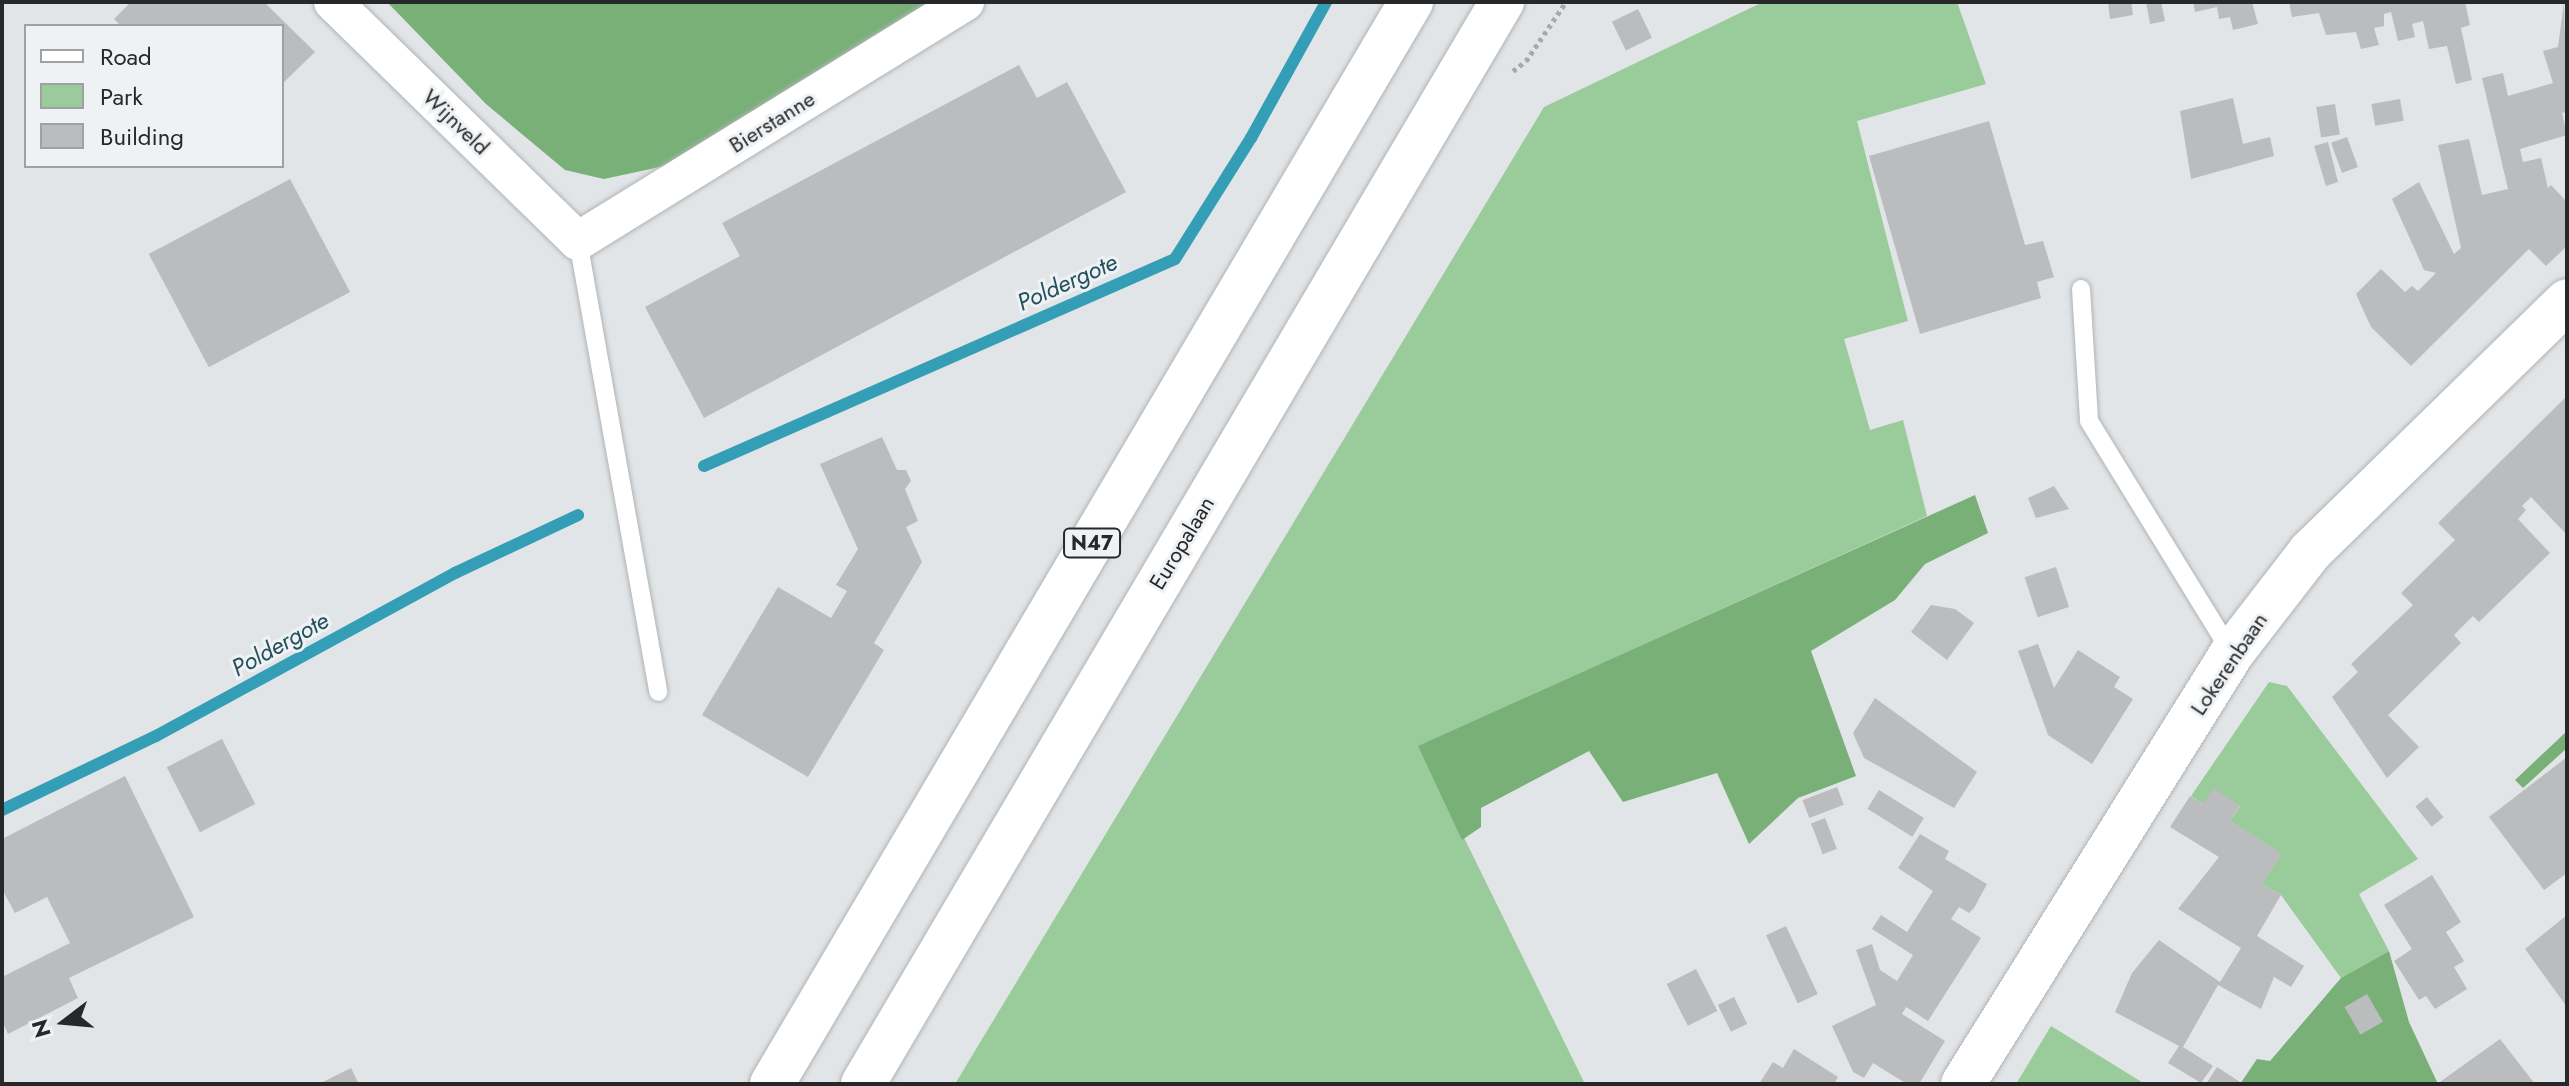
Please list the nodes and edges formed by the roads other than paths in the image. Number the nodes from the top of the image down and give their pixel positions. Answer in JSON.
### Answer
{"nodes":[{"id":1,"x":333,"y":2,"type":"edge"},
{"id":2,"x":965,"y":2,"type":"edge"},
{"id":3,"x":1411,"y":2,"type":"edge"},
{"id":4,"x":1502,"y":2,"type":"edge"},
{"id":5,"x":578,"y":241,"type":"junction"},
{"id":6,"x":2081,"y":289,"type":"dead end"},
{"id":7,"x":2567,"y":301,"type":"edge"},
{"id":8,"x":2232,"y":653,"type":"junction"},
{"id":9,"x":658,"y":692,"type":"dead end"},
{"id":10,"x":772,"y":1084,"type":"edge"},
{"id":11,"x":863,"y":1084,"type":"edge"},
{"id":12,"x":1963,"y":1084,"type":"edge"}],
"edges":[{"from":1,"to":5,"type":"street","name":"Wijnveld"},
{"from":2,"to":5,"type":"street","name":"Bierstanne"},
{"from":3,"to":10,"type":"main road","number":"N47"},
{"from":4,"to":11,"type":"main road","name":"Europalaan"},
{"from":5,"to":9,"type":"lane"},
{"from":6,"to":8,"type":"lane"},
{"from":7,"to":8,"type":"main road","name":"Lokerenbaan"},
{"from":8,"to":12,"type":"main road","name":"Lokerenbaan"}]}
